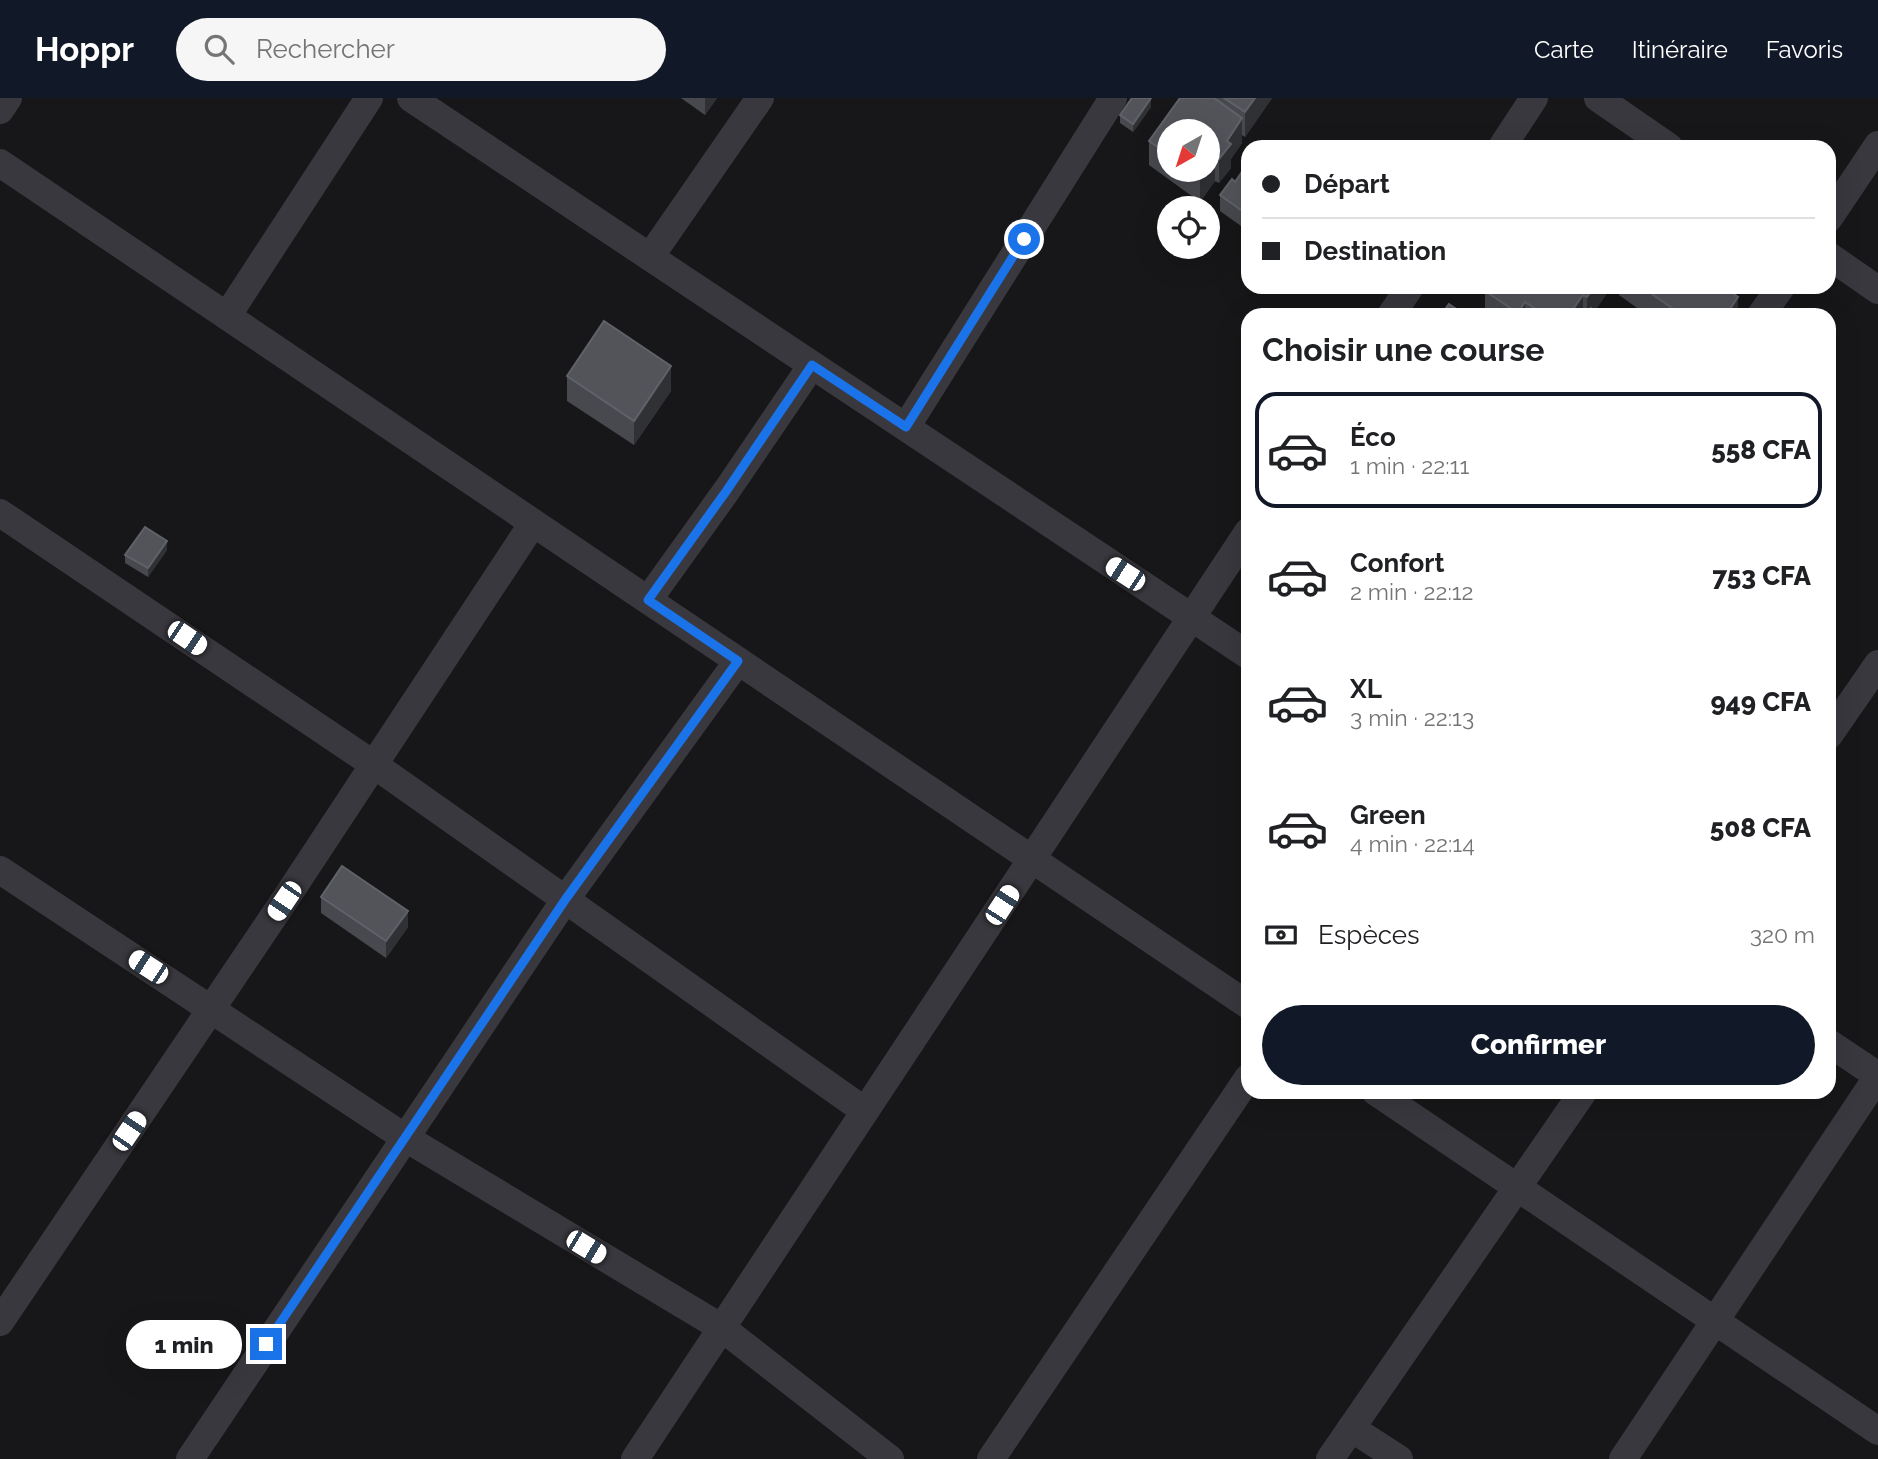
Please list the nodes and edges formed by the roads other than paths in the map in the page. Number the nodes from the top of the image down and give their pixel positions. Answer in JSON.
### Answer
{"nodes":[{"id":1,"x":8,"y":98,"type":"edge"},
{"id":2,"x":369,"y":98,"type":"edge"},
{"id":3,"x":411,"y":98,"type":"edge"},
{"id":4,"x":760,"y":98,"type":"edge"},
{"id":5,"x":1113,"y":98,"type":"edge"},
{"id":6,"x":1534,"y":98,"type":"edge"},
{"id":7,"x":1598,"y":98,"type":"edge"},
{"id":8,"x":0,"y":110,"type":"edge"},
{"id":9,"x":1507,"y":140,"type":"edge"},
{"id":10,"x":1659,"y":140,"type":"edge"},
{"id":11,"x":1878,"y":145,"type":"edge"},
{"id":12,"x":0,"y":163,"type":"edge"},
{"id":13,"x":1836,"y":208,"type":"edge"},
{"id":14,"x":650,"y":257,"type":"junction"},
{"id":15,"x":1836,"y":261,"type":"edge"},
{"id":16,"x":1878,"y":290,"type":"edge"},
{"id":17,"x":227,"y":316,"type":"junction"},
{"id":18,"x":812,"y":365,"type":"junction"},
{"id":19,"x":906,"y":427,"type":"junction"},
{"id":20,"x":0,"y":513,"type":"edge"},
{"id":21,"x":533,"y":523,"type":"junction"},
{"id":22,"x":1241,"y":543,"type":"edge"},
{"id":23,"x":648,"y":600,"type":"junction"},
{"id":24,"x":1191,"y":618,"type":"junction"},
{"id":25,"x":1241,"y":650,"type":"edge"},
{"id":26,"x":738,"y":661,"type":"junction"},
{"id":27,"x":1878,"y":664,"type":"edge"},
{"id":28,"x":1836,"y":725,"type":"edge"},
{"id":29,"x":373,"y":764,"type":"junction"},
{"id":30,"x":1032,"y":859,"type":"junction"},
{"id":31,"x":0,"y":870,"type":"edge"},
{"id":32,"x":565,"y":900,"type":"junction"},
{"id":33,"x":1241,"y":1000,"type":"edge"},
{"id":34,"x":211,"y":1009,"type":"junction"},
{"id":35,"x":1836,"y":1048,"type":"edge"},
{"id":36,"x":1878,"y":1076,"type":"edge"},
{"id":37,"x":1241,"y":1089,"type":"edge"},
{"id":38,"x":1386,"y":1099,"type":"edge"},
{"id":39,"x":1578,"y":1099,"type":"edge"},
{"id":40,"x":865,"y":1111,"type":"junction"},
{"id":41,"x":404,"y":1138,"type":"junction"},
{"id":42,"x":1517,"y":1188,"type":"junction"},
{"id":43,"x":1715,"y":1321,"type":"junction"},
{"id":44,"x":0,"y":1322,"type":"edge"},
{"id":45,"x":722,"y":1328,"type":"junction"},
{"id":46,"x":1351,"y":1429,"type":"junction"},
{"id":47,"x":1878,"y":1431,"type":"edge"},
{"id":48,"x":190,"y":1459,"type":"edge"},
{"id":49,"x":635,"y":1459,"type":"edge"},
{"id":50,"x":890,"y":1459,"type":"edge"},
{"id":51,"x":991,"y":1459,"type":"edge"},
{"id":52,"x":1330,"y":1459,"type":"edge"},
{"id":53,"x":1399,"y":1459,"type":"edge"},
{"id":54,"x":1623,"y":1459,"type":"edge"}],
"edges":[{"from":1,"to":8,"type":"street"},
{"from":2,"to":17,"type":"street"},
{"from":3,"to":14,"type":"street"},
{"from":4,"to":14,"type":"street"},
{"from":5,"to":19,"type":"street"},
{"from":6,"to":9,"type":"street"},
{"from":7,"to":10,"type":"street"},
{"from":11,"to":13,"type":"street"},
{"from":12,"to":17,"type":"street"},
{"from":14,"to":18,"type":"street"},
{"from":15,"to":16,"type":"street"},
{"from":17,"to":21,"type":"street"},
{"from":18,"to":19,"type":"street"},
{"from":18,"to":23,"type":"street"},
{"from":19,"to":24,"type":"street"},
{"from":20,"to":29,"type":"street"},
{"from":21,"to":23,"type":"street"},
{"from":21,"to":29,"type":"street"},
{"from":22,"to":24,"type":"street"},
{"from":23,"to":26,"type":"street"},
{"from":24,"to":25,"type":"street"},
{"from":24,"to":30,"type":"street"},
{"from":26,"to":30,"type":"street"},
{"from":26,"to":32,"type":"street"},
{"from":27,"to":28,"type":"street"},
{"from":29,"to":32,"type":"street"},
{"from":29,"to":34,"type":"street"},
{"from":30,"to":33,"type":"street"},
{"from":30,"to":40,"type":"street"},
{"from":31,"to":34,"type":"street"},
{"from":32,"to":40,"type":"street"},
{"from":32,"to":41,"type":"street"},
{"from":34,"to":41,"type":"street"},
{"from":34,"to":44,"type":"street"},
{"from":35,"to":36,"type":"street"},
{"from":36,"to":43,"type":"street"},
{"from":37,"to":51,"type":"street"},
{"from":38,"to":42,"type":"street"},
{"from":39,"to":42,"type":"street"},
{"from":40,"to":45,"type":"street"},
{"from":41,"to":45,"type":"street"},
{"from":41,"to":48,"type":"street"},
{"from":42,"to":43,"type":"street"},
{"from":42,"to":46,"type":"street"},
{"from":43,"to":47,"type":"street"},
{"from":43,"to":54,"type":"street"},
{"from":45,"to":49,"type":"street"},
{"from":45,"to":50,"type":"street"},
{"from":46,"to":52,"type":"street"},
{"from":46,"to":53,"type":"street"}]}
